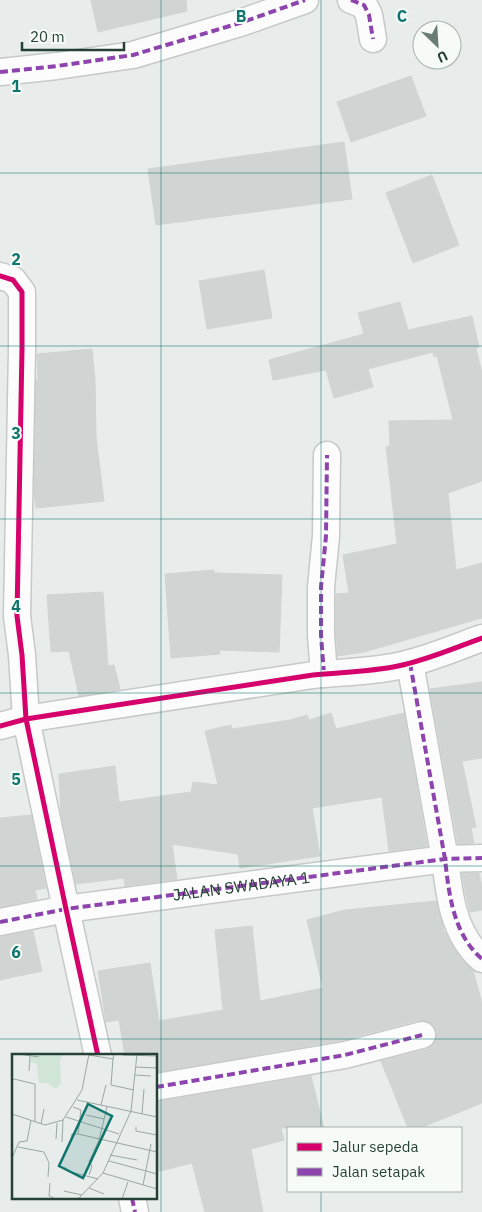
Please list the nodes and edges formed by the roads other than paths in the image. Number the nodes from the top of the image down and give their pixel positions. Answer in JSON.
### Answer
{"nodes":[{"id":1,"x":305,"y":0,"type":"edge"},
{"id":2,"x":351,"y":0,"type":"edge"},
{"id":3,"x":374,"y":39,"type":"dead end"},
{"id":4,"x":0,"y":72,"type":"edge"},
{"id":5,"x":0,"y":276,"type":"edge"},
{"id":6,"x":327,"y":456,"type":"dead end"},
{"id":7,"x":482,"y":638,"type":"edge"},
{"id":8,"x":410,"y":663,"type":"junction"},
{"id":9,"x":324,"y":674,"type":"junction"},
{"id":10,"x":26,"y":719,"type":"junction"},
{"id":11,"x":0,"y":726,"type":"edge"},
{"id":12,"x":482,"y":858,"type":"edge"},
{"id":13,"x":445,"y":859,"type":"junction"},
{"id":14,"x":66,"y":909,"type":"junction"},
{"id":15,"x":0,"y":922,"type":"edge"},
{"id":16,"x":482,"y":959,"type":"edge"},
{"id":17,"x":422,"y":1035,"type":"dead end"},
{"id":18,"x":98,"y":1054,"type":"edge"},
{"id":19,"x":158,"y":1087,"type":"edge"}],
"edges":[{"from":1,"to":4,"type":"street"},
{"from":2,"to":3,"type":"street"},
{"from":5,"to":10,"type":"street"},
{"from":6,"to":9,"type":"street"},
{"from":7,"to":8,"type":"street"},
{"from":8,"to":9,"type":"street"},
{"from":8,"to":13,"type":"street"},
{"from":9,"to":10,"type":"street"},
{"from":10,"to":11,"type":"street"},
{"from":10,"to":14,"type":"street"},
{"from":12,"to":13,"type":"street","name":"JALAN SWADAYA 1"},
{"from":13,"to":14,"type":"street","name":"JALAN SWADAYA 1"},
{"from":13,"to":16,"type":"street"},
{"from":14,"to":15,"type":"street","name":"JALAN SWADAYA 1"},
{"from":14,"to":18,"type":"street"},
{"from":17,"to":19,"type":"street"}]}
